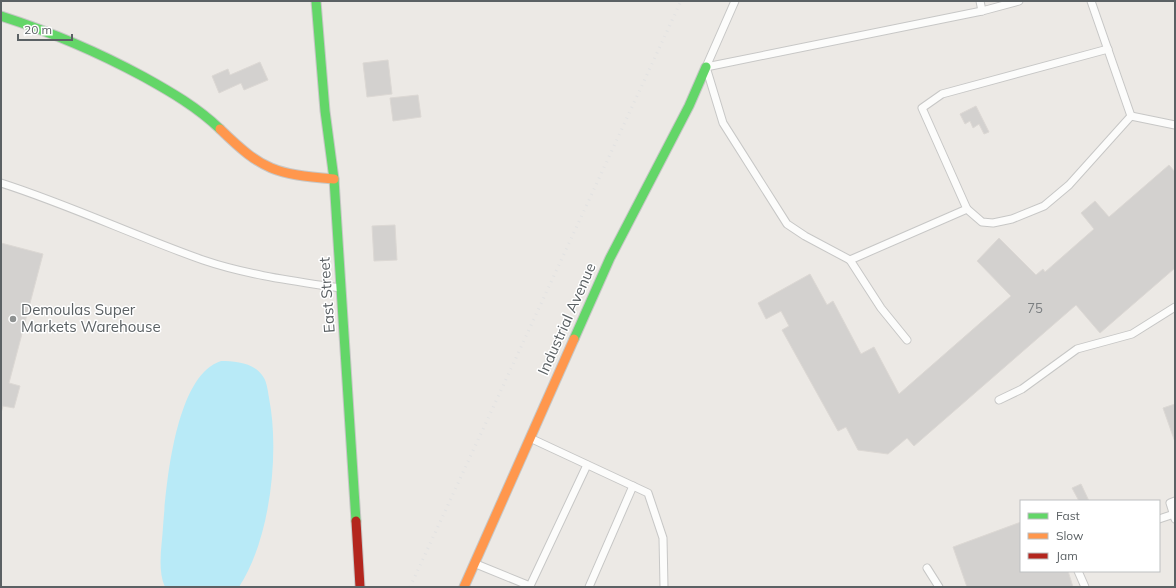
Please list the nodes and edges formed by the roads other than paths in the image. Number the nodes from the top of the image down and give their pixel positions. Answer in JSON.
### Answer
{"nodes":[{"id":1,"x":316,"y":1,"type":"edge"},
{"id":2,"x":734,"y":1,"type":"edge"},
{"id":3,"x":980,"y":1,"type":"edge"},
{"id":4,"x":1019,"y":1,"type":"edge"},
{"id":5,"x":1091,"y":1,"type":"edge"},
{"id":6,"x":982,"y":11,"type":"junction"},
{"id":7,"x":1,"y":16,"type":"edge"},
{"id":8,"x":1108,"y":49,"type":"junction"},
{"id":9,"x":706,"y":67,"type":"junction"},
{"id":10,"x":1132,"y":116,"type":"junction"},
{"id":11,"x":1175,"y":124,"type":"edge"},
{"id":12,"x":334,"y":179,"type":"junction"},
{"id":13,"x":1,"y":184,"type":"edge"},
{"id":14,"x":967,"y":208,"type":"junction"},
{"id":15,"x":850,"y":260,"type":"junction"},
{"id":16,"x":341,"y":288,"type":"junction"},
{"id":17,"x":1175,"y":308,"type":"edge"},
{"id":18,"x":907,"y":340,"type":"dead end"},
{"id":19,"x":999,"y":400,"type":"dead end"},
{"id":20,"x":530,"y":438,"type":"junction"},
{"id":21,"x":587,"y":465,"type":"junction"},
{"id":22,"x":633,"y":486,"type":"junction"},
{"id":23,"x":1175,"y":501,"type":"edge"},
{"id":24,"x":1174,"y":517,"type":"edge"},
{"id":25,"x":1160,"y":519,"type":"edge"},
{"id":26,"x":474,"y":564,"type":"junction"},
{"id":27,"x":927,"y":568,"type":"dead end"},
{"id":28,"x":1078,"y":572,"type":"edge"},
{"id":29,"x":360,"y":587,"type":"edge"},
{"id":30,"x":464,"y":587,"type":"edge"},
{"id":31,"x":589,"y":587,"type":"edge"},
{"id":32,"x":664,"y":587,"type":"edge"},
{"id":33,"x":939,"y":587,"type":"edge"},
{"id":34,"x":1085,"y":587,"type":"edge"}],
"edges":[{"from":1,"to":12,"type":"street","name":"East Street"},
{"from":2,"to":9,"type":"lane"},
{"from":3,"to":6,"type":"lane"},
{"from":4,"to":6,"type":"lane"},
{"from":5,"to":8,"type":"lane"},
{"from":6,"to":9,"type":"lane"},
{"from":7,"to":12,"type":"street"},
{"from":8,"to":10,"type":"lane"},
{"from":8,"to":14,"type":"lane"},
{"from":9,"to":15,"type":"lane"},
{"from":9,"to":20,"type":"street","name":"Industrial Avenue"},
{"from":10,"to":11,"type":"lane"},
{"from":10,"to":14,"type":"lane"},
{"from":12,"to":16,"type":"street","name":"East Street"},
{"from":13,"to":16,"type":"lane"},
{"from":14,"to":15,"type":"lane"},
{"from":15,"to":18,"type":"lane"},
{"from":16,"to":29,"type":"street","name":"East Street"},
{"from":17,"to":19,"type":"lane"},
{"from":20,"to":21,"type":"lane"},
{"from":20,"to":26,"type":"street","name":"Industrial Avenue"},
{"from":21,"to":22,"type":"lane"},
{"from":21,"to":26,"type":"lane"},
{"from":22,"to":31,"type":"lane"},
{"from":22,"to":32,"type":"lane"},
{"from":23,"to":24,"type":"lane"},
{"from":24,"to":25,"type":"lane"},
{"from":26,"to":30,"type":"street","name":"Industrial Avenue"},
{"from":27,"to":33,"type":"lane"},
{"from":28,"to":34,"type":"lane"}]}
